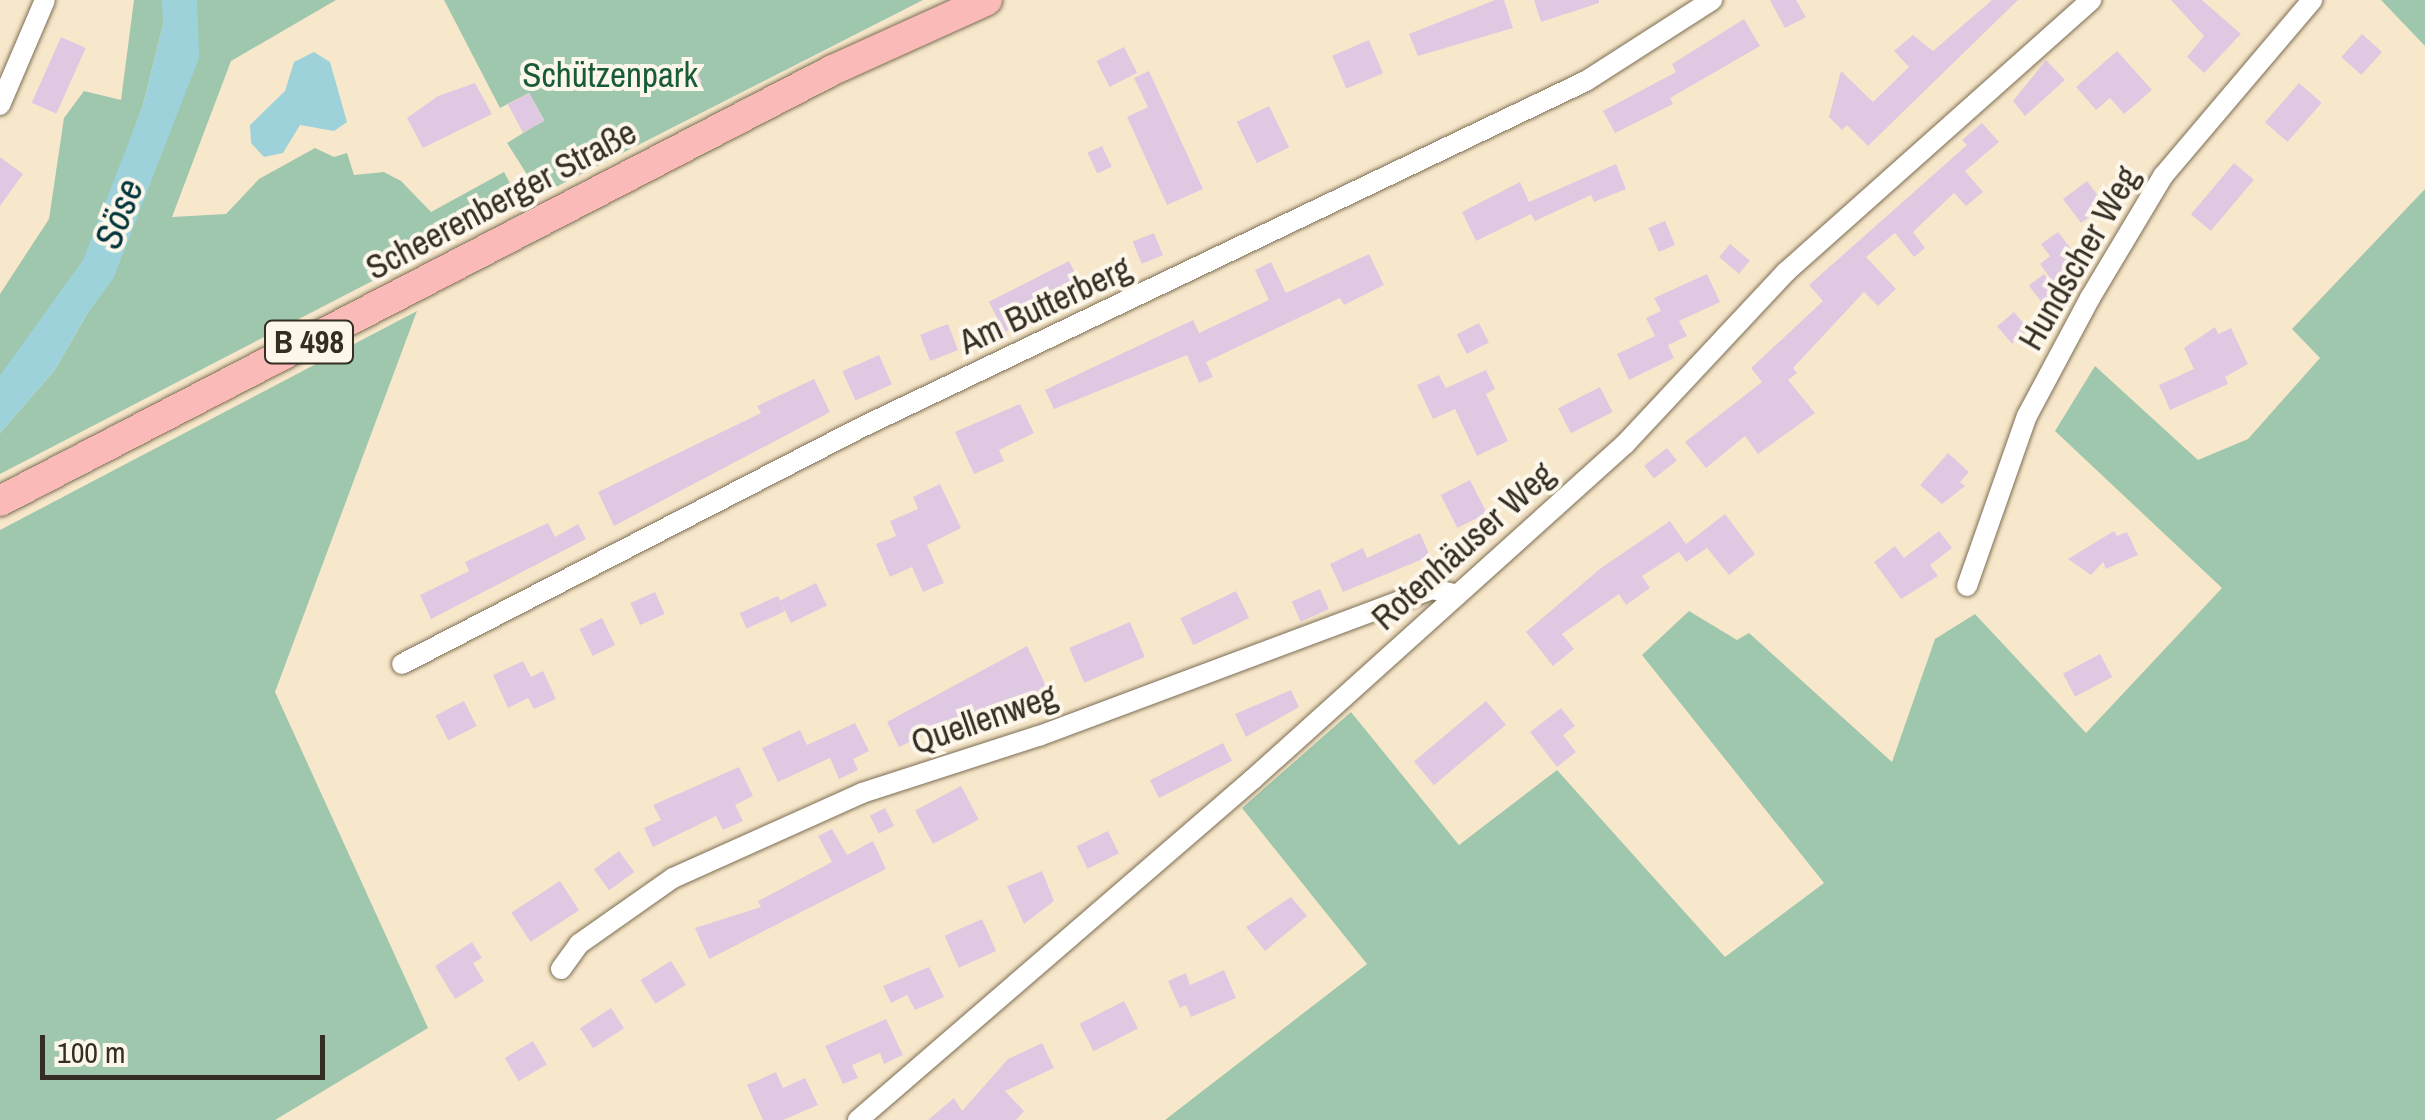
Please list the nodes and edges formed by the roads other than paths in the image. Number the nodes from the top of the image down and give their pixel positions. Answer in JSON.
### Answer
{"nodes":[{"id":1,"x":45,"y":0,"type":"edge"},
{"id":2,"x":987,"y":0,"type":"edge"},
{"id":3,"x":1712,"y":0,"type":"edge"},
{"id":4,"x":2091,"y":0,"type":"edge"},
{"id":5,"x":2312,"y":0,"type":"edge"},
{"id":6,"x":0,"y":105,"type":"edge"},
{"id":7,"x":0,"y":502,"type":"edge"},
{"id":8,"x":1967,"y":586,"type":"dead end"},
{"id":9,"x":1457,"y":596,"type":"junction"},
{"id":10,"x":402,"y":664,"type":"dead end"},
{"id":11,"x":561,"y":970,"type":"dead end"},
{"id":12,"x":858,"y":1120,"type":"edge"}],
"edges":[{"from":1,"to":6,"type":"street"},
{"from":2,"to":7,"type":"main road","name":"Scheerenberger Straße","number":"B 498"},
{"from":3,"to":10,"type":"street","name":"Am Butterberg"},
{"from":4,"to":9,"type":"street","name":"Rotenhäuser Weg"},
{"from":5,"to":8,"type":"street","name":"Hundscher Weg"},
{"from":9,"to":11,"type":"street","name":"Quellenweg"},
{"from":9,"to":12,"type":"street","name":"Rotenhäuser Weg"}]}
